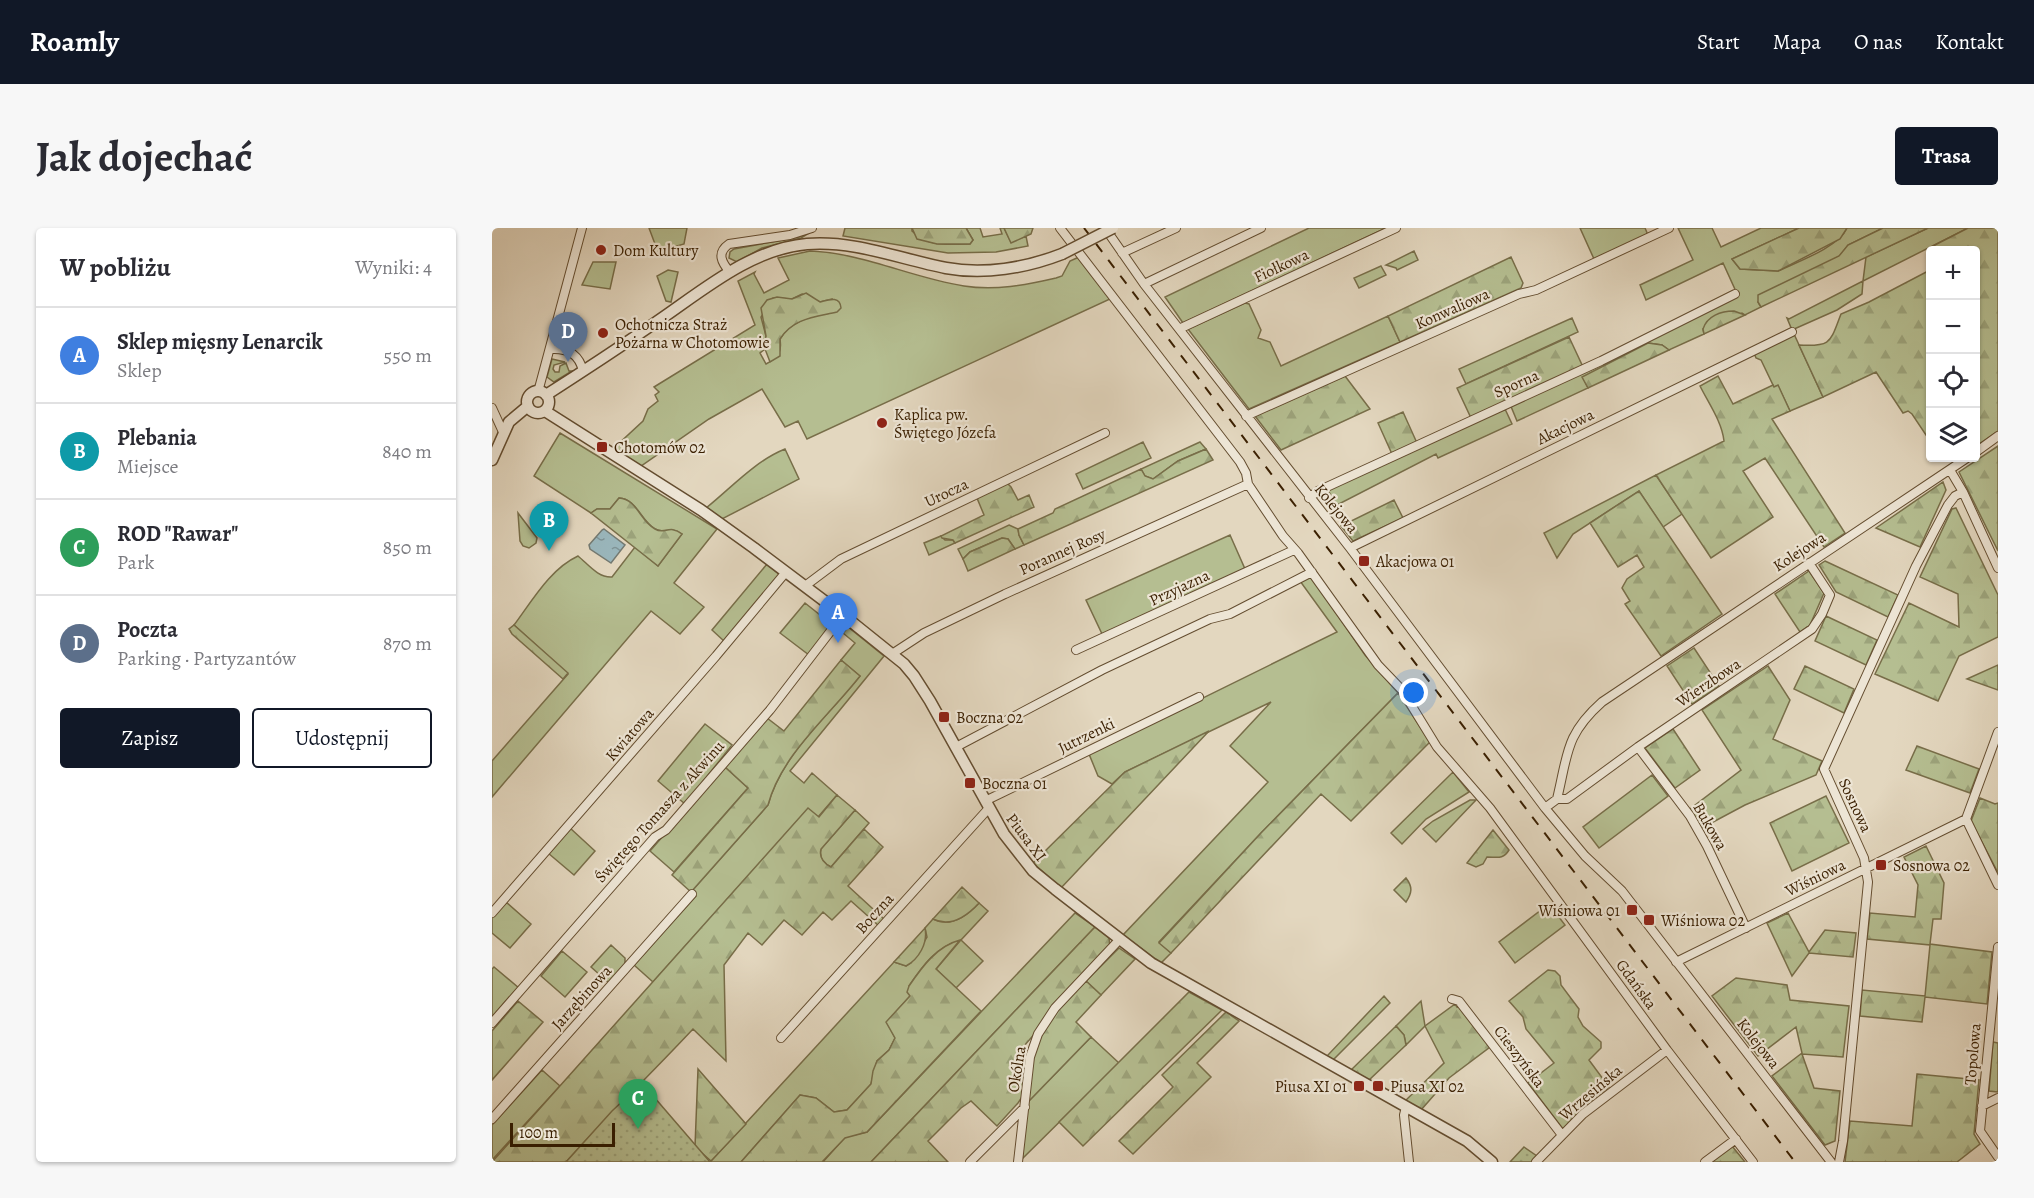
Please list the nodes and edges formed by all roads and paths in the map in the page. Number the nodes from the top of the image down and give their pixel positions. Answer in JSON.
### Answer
{"nodes":[{"id":1,"x":582,"y":228,"type":"edge"},
{"id":2,"x":812,"y":228,"type":"edge"},
{"id":3,"x":1060,"y":228,"type":"edge"},
{"id":4,"x":1105,"y":228,"type":"edge"},
{"id":5,"x":1113,"y":228,"type":"edge"},
{"id":6,"x":1176,"y":228,"type":"edge"},
{"id":7,"x":1261,"y":228,"type":"edge"},
{"id":8,"x":1395,"y":228,"type":"edge"},
{"id":9,"x":1670,"y":228,"type":"edge"},
{"id":10,"x":1122,"y":253,"type":"junction"},
{"id":11,"x":730,"y":272,"type":"junction"},
{"id":12,"x":1144,"y":284,"type":"junction"},
{"id":13,"x":1736,"y":294,"type":"dead end"},
{"id":14,"x":1179,"y":329,"type":"junction"},
{"id":15,"x":1792,"y":332,"type":"dead end"},
{"id":16,"x":551,"y":349,"type":"junction"},
{"id":17,"x":583,"y":371,"type":"junction"},
{"id":18,"x":542,"y":393,"type":"junction"},
{"id":19,"x":528,"y":406,"type":"junction"},
{"id":20,"x":492,"y":408,"type":"edge"},
{"id":21,"x":545,"y":411,"type":"junction"},
{"id":22,"x":1246,"y":416,"type":"junction"},
{"id":23,"x":503,"y":432,"type":"junction"},
{"id":24,"x":1105,"y":433,"type":"dead end"},
{"id":25,"x":1998,"y":436,"type":"edge"},
{"id":26,"x":1980,"y":449,"type":"edge"},
{"id":27,"x":492,"y":460,"type":"edge"},
{"id":28,"x":1961,"y":462,"type":"edge"},
{"id":29,"x":1950,"y":470,"type":"junction"},
{"id":30,"x":1248,"y":484,"type":"junction"},
{"id":31,"x":1963,"y":492,"type":"junction"},
{"id":32,"x":1310,"y":498,"type":"junction"},
{"id":33,"x":1350,"y":548,"type":"junction"},
{"id":34,"x":1294,"y":550,"type":"junction"},
{"id":35,"x":1809,"y":563,"type":"junction"},
{"id":36,"x":1998,"y":568,"type":"edge"},
{"id":37,"x":786,"y":572,"type":"junction"},
{"id":38,"x":1312,"y":572,"type":"junction"},
{"id":39,"x":805,"y":585,"type":"junction"},
{"id":40,"x":843,"y":615,"type":"junction"},
{"id":41,"x":1076,"y":650,"type":"dead end"},
{"id":42,"x":892,"y":654,"type":"junction"},
{"id":43,"x":1199,"y":697,"type":"dead end"},
{"id":44,"x":1998,"y":732,"type":"edge"},
{"id":45,"x":956,"y":747,"type":"junction"},
{"id":46,"x":1638,"y":747,"type":"junction"},
{"id":47,"x":1557,"y":799,"type":"junction"},
{"id":48,"x":987,"y":804,"type":"junction"},
{"id":49,"x":1545,"y":808,"type":"junction"},
{"id":50,"x":1966,"y":819,"type":"junction"},
{"id":51,"x":1866,"y":869,"type":"junction"},
{"id":52,"x":1998,"y":885,"type":"edge"},
{"id":53,"x":692,"y":894,"type":"dead end"},
{"id":54,"x":492,"y":913,"type":"edge"},
{"id":55,"x":1746,"y":928,"type":"junction"},
{"id":56,"x":1120,"y":939,"type":"junction"},
{"id":57,"x":1998,"y":947,"type":"edge"},
{"id":58,"x":1676,"y":962,"type":"junction"},
{"id":59,"x":1452,"y":999,"type":"dead end"},
{"id":60,"x":492,"y":1023,"type":"edge"},
{"id":61,"x":781,"y":1038,"type":"dead end"},
{"id":62,"x":1667,"y":1050,"type":"junction"},
{"id":63,"x":1998,"y":1098,"type":"edge"},
{"id":64,"x":1982,"y":1106,"type":"junction"},
{"id":65,"x":1025,"y":1107,"type":"junction"},
{"id":66,"x":1406,"y":1107,"type":"junction"},
{"id":67,"x":492,"y":1119,"type":"edge"},
{"id":68,"x":1562,"y":1136,"type":"junction"},
{"id":69,"x":1736,"y":1139,"type":"junction"},
{"id":70,"x":1998,"y":1157,"type":"edge"},
{"id":71,"x":970,"y":1162,"type":"edge"},
{"id":72,"x":1018,"y":1162,"type":"edge"},
{"id":73,"x":1409,"y":1162,"type":"edge"},
{"id":74,"x":1492,"y":1162,"type":"edge"},
{"id":75,"x":1536,"y":1162,"type":"edge"},
{"id":76,"x":1705,"y":1162,"type":"edge"},
{"id":77,"x":1753,"y":1162,"type":"edge"},
{"id":78,"x":1831,"y":1162,"type":"edge"},
{"id":79,"x":1839,"y":1162,"type":"edge"}],
"edges":[{"from":1,"to":16,"type":"street"},
{"from":2,"to":11,"type":"street"},
{"from":3,"to":30,"type":"street"},
{"from":4,"to":10,"type":"street","name":"Kolejowa"},
{"from":5,"to":11,"type":"street","bridge":true},
{"from":6,"to":10,"type":"street"},
{"from":7,"to":12,"type":"street"},
{"from":8,"to":14,"type":"street","name":"Fiołkowa"},
{"from":9,"to":22,"type":"street","name":"Konwaliowa"},
{"from":10,"to":12,"type":"street","name":"Kolejowa"},
{"from":11,"to":17,"type":"street"},
{"from":12,"to":14,"type":"street","name":"Kolejowa"},
{"from":13,"to":32,"type":"street","name":"Sporna"},
{"from":14,"to":22,"type":"street","name":"Kolejowa"},
{"from":15,"to":33,"type":"street","name":"Akacjowa"},
{"from":16,"to":17,"type":"street"},
{"from":16,"to":18,"type":"street"},
{"from":17,"to":18,"type":"street"},
{"from":18,"to":19,"type":"street"},
{"from":18,"to":21,"type":"street"},
{"from":19,"to":21,"type":"street"},
{"from":19,"to":23,"type":"street"},
{"from":20,"to":23,"type":"street"},
{"from":21,"to":37,"type":"street","name":"Piusa XI"},
{"from":22,"to":32,"type":"street","name":"Kolejowa"},
{"from":23,"to":27,"type":"street"},
{"from":24,"to":39,"type":"street","name":"Urocza"},
{"from":25,"to":26,"type":"street"},
{"from":28,"to":29,"type":"street","name":"Kolejowa"},
{"from":29,"to":31,"type":"street"},
{"from":29,"to":35,"type":"street","name":"Kolejowa"},
{"from":30,"to":34,"type":"street"},
{"from":30,"to":42,"type":"street","name":"Porannej Rosy"},
{"from":31,"to":36,"type":"street"},
{"from":31,"to":51,"type":"street","name":"Sosnowa"},
{"from":32,"to":33,"type":"street","name":"Kolejowa"},
{"from":33,"to":49,"type":"street","name":"Kolejowa"},
{"from":34,"to":38,"type":"street"},
{"from":34,"to":41,"type":"street","name":"Przyjazna"},
{"from":35,"to":46,"type":"street","name":"Wierzbowa"},
{"from":35,"to":47,"type":"street","name":"Kolejowa"},
{"from":37,"to":39,"type":"street","name":"Piusa XI"},
{"from":37,"to":54,"type":"street","name":"Kwiatowa"},
{"from":38,"to":45,"type":"street"},
{"from":38,"to":62,"type":"street","name":"Gdańska"},
{"from":39,"to":40,"type":"street","name":"Piusa XI"},
{"from":40,"to":42,"type":"street","name":"Piusa XI"},
{"from":40,"to":60,"type":"street","name":"Świętego Tomasza z Akwinu"},
{"from":42,"to":45,"type":"street","name":"Piusa XI"},
{"from":43,"to":48,"type":"street","name":"Jutrzenki"},
{"from":44,"to":50,"type":"street"},
{"from":45,"to":48,"type":"street","name":"Piusa XI"},
{"from":46,"to":47,"type":"street","name":"Wierzbowa"},
{"from":46,"to":55,"type":"street","name":"Bukowa"},
{"from":47,"to":49,"type":"street"},
{"from":48,"to":56,"type":"street","name":"Piusa XI"},
{"from":48,"to":61,"type":"street","name":"Boczna"},
{"from":49,"to":58,"type":"street","name":"Kolejowa"},
{"from":50,"to":51,"type":"street","name":"Wiśniowa"},
{"from":50,"to":52,"type":"street"},
{"from":51,"to":55,"type":"street","name":"Wiśniowa"},
{"from":51,"to":79,"type":"street","name":"Sosnowa"},
{"from":53,"to":67,"type":"street","name":"Jarzębinowa"},
{"from":55,"to":58,"type":"street","name":"Wiśniowa"},
{"from":56,"to":65,"type":"street","name":"Okólna"},
{"from":56,"to":66,"type":"street","name":"Piusa XI"},
{"from":57,"to":64,"type":"street","name":"Topolowa"},
{"from":58,"to":78,"type":"street","name":"Kolejowa"},
{"from":59,"to":68,"type":"street","name":"Cieszyńska"},
{"from":62,"to":68,"type":"street","name":"Wrzesińska"},
{"from":62,"to":69,"type":"street","name":"Gdańska"},
{"from":63,"to":64,"type":"street"},
{"from":64,"to":70,"type":"street","name":"Topolowa"},
{"from":65,"to":71,"type":"street"},
{"from":65,"to":72,"type":"street","name":"Okólna"},
{"from":66,"to":73,"type":"street"},
{"from":66,"to":74,"type":"street","name":"Piusa XI"},
{"from":68,"to":75,"type":"street","name":"Wrzesińska"},
{"from":69,"to":76,"type":"street"},
{"from":69,"to":77,"type":"street","name":"Gdańska"}]}
